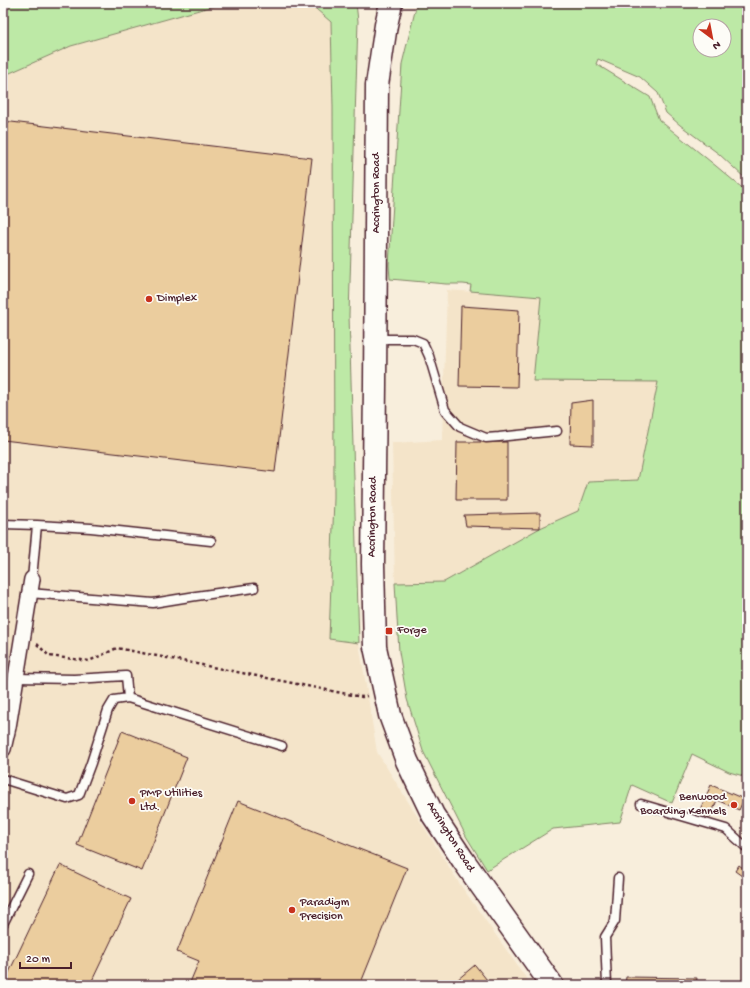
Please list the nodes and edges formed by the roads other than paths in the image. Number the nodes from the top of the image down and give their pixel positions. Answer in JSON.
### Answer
{"nodes":[{"id":1,"x":391,"y":3,"type":"edge"},
{"id":2,"x":376,"y":339,"type":"junction"},
{"id":3,"x":557,"y":431,"type":"dead end"},
{"id":4,"x":3,"y":524,"type":"edge"},
{"id":5,"x":37,"y":525,"type":"junction"},
{"id":6,"x":211,"y":541,"type":"dead end"},
{"id":7,"x":30,"y":586,"type":"junction"},
{"id":8,"x":254,"y":588,"type":"dead end"},
{"id":9,"x":11,"y":686,"type":"edge"},
{"id":10,"x":128,"y":698,"type":"junction"},
{"id":11,"x":282,"y":746,"type":"dead end"},
{"id":12,"x":3,"y":749,"type":"edge"},
{"id":13,"x":3,"y":779,"type":"edge"},
{"id":14,"x":641,"y":804,"type":"dead end"},
{"id":15,"x":747,"y":848,"type":"edge"},
{"id":16,"x":28,"y":874,"type":"dead end"},
{"id":17,"x":618,"y":878,"type":"dead end"},
{"id":18,"x":3,"y":924,"type":"edge"},
{"id":19,"x":552,"y":985,"type":"edge"},
{"id":20,"x":607,"y":985,"type":"edge"}],
"edges":[{"from":1,"to":2,"type":"main road","name":"Accrington Road"},
{"from":2,"to":3,"type":"lane"},
{"from":2,"to":19,"type":"main road","name":"Accrington Road"},
{"from":4,"to":5,"type":"lane"},
{"from":5,"to":6,"type":"lane"},
{"from":5,"to":7,"type":"lane"},
{"from":7,"to":8,"type":"lane"},
{"from":7,"to":9,"type":"street"},
{"from":9,"to":10,"type":"lane"},
{"from":9,"to":12,"type":"street"},
{"from":10,"to":11,"type":"lane"},
{"from":10,"to":13,"type":"lane"},
{"from":14,"to":15,"type":"lane"},
{"from":16,"to":18,"type":"lane"},
{"from":17,"to":20,"type":"lane"}]}
